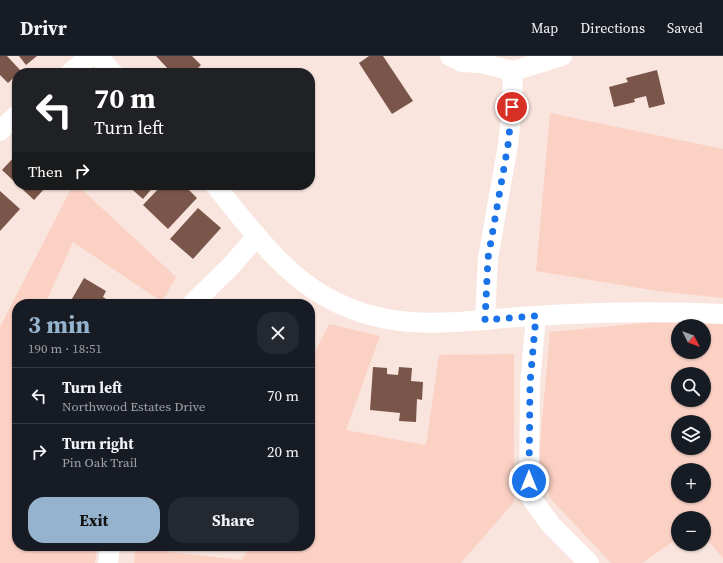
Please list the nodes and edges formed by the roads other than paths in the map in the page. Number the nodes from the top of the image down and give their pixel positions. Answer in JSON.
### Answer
{"nodes":[{"id":1,"x":90,"y":56,"type":"edge"},
{"id":2,"x":98,"y":56,"type":"edge"},
{"id":3,"x":450,"y":56,"type":"edge"},
{"id":4,"x":562,"y":56,"type":"edge"},
{"id":5,"x":76,"y":68,"type":"edge"},
{"id":6,"x":109,"y":68,"type":"edge"},
{"id":7,"x":513,"y":72,"type":"junction"},
{"id":8,"x":12,"y":119,"type":"edge"},
{"id":9,"x":0,"y":131,"type":"edge"},
{"id":10,"x":219,"y":190,"type":"edge"},
{"id":11,"x":257,"y":236,"type":"junction"},
{"id":12,"x":197,"y":299,"type":"edge"},
{"id":13,"x":723,"y":314,"type":"edge"},
{"id":14,"x":536,"y":316,"type":"junction"},
{"id":15,"x":485,"y":320,"type":"junction"},
{"id":16,"x":109,"y":551,"type":"edge"},
{"id":17,"x":108,"y":563,"type":"edge"},
{"id":18,"x":589,"y":563,"type":"edge"}],
"edges":[{"from":1,"to":5,"type":"street"},
{"from":2,"to":6,"type":"street"},
{"from":3,"to":7,"type":"street"},
{"from":4,"to":7,"type":"street"},
{"from":7,"to":15,"type":"street"},
{"from":8,"to":9,"type":"street"},
{"from":10,"to":11,"type":"street"},
{"from":11,"to":12,"type":"street"},
{"from":11,"to":15,"type":"street"},
{"from":13,"to":14,"type":"street"},
{"from":14,"to":15,"type":"street"},
{"from":14,"to":18,"type":"street"},
{"from":16,"to":17,"type":"street"}]}
